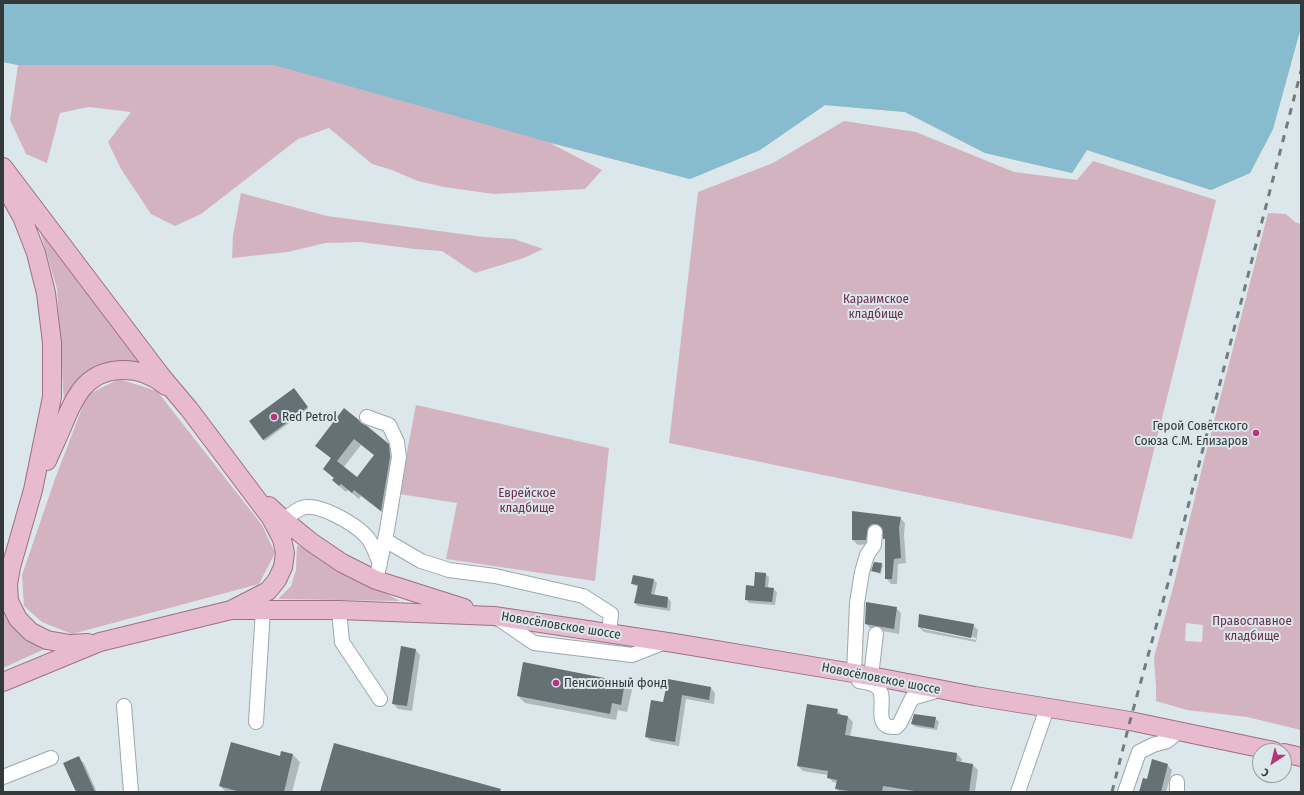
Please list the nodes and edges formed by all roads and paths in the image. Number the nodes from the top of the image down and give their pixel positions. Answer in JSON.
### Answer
{"nodes":[{"id":1,"x":3,"y":167,"type":"edge"},
{"id":2,"x":3,"y":182,"type":"edge"},
{"id":3,"x":189,"y":409,"type":"junction"},
{"id":4,"x":367,"y":418,"type":"dead end"},
{"id":5,"x":242,"y":478,"type":"junction"},
{"id":6,"x":34,"y":490,"type":"junction"},
{"id":7,"x":284,"y":520,"type":"junction"},
{"id":8,"x":875,"y":532,"type":"dead end"},
{"id":9,"x":385,"y":540,"type":"junction"},
{"id":10,"x":3,"y":552,"type":"edge"},
{"id":11,"x":378,"y":572,"type":"junction"},
{"id":12,"x":231,"y":610,"type":"junction"},
{"id":13,"x":263,"y":610,"type":"junction"},
{"id":14,"x":340,"y":610,"type":"junction"},
{"id":15,"x":490,"y":615,"type":"junction"},
{"id":16,"x":609,"y":633,"type":"junction"},
{"id":17,"x":876,"y":634,"type":"dead end"},
{"id":18,"x":100,"y":642,"type":"junction"},
{"id":19,"x":665,"y":642,"type":"junction"},
{"id":20,"x":835,"y":670,"type":"junction"},
{"id":21,"x":862,"y":674,"type":"junction"},
{"id":22,"x":3,"y":682,"type":"edge"},
{"id":23,"x":941,"y":690,"type":"junction"},
{"id":24,"x":380,"y":699,"type":"dead end"},
{"id":25,"x":124,"y":706,"type":"dead end"},
{"id":26,"x":1047,"y":708,"type":"junction"},
{"id":27,"x":256,"y":722,"type":"dead end"},
{"id":28,"x":1179,"y":731,"type":"junction"},
{"id":29,"x":1252,"y":746,"type":"edge"},
{"id":30,"x":51,"y":758,"type":"dead end"},
{"id":31,"x":3,"y":778,"type":"edge"},
{"id":32,"x":131,"y":792,"type":"edge"},
{"id":33,"x":1018,"y":792,"type":"edge"},
{"id":34,"x":1125,"y":792,"type":"edge"}],
"edges":[{"from":1,"to":3,"type":"main road"},
{"from":2,"to":6,"type":"main road"},
{"from":3,"to":5,"type":"main road"},
{"from":3,"to":6,"type":"main road"},
{"from":4,"to":9,"type":"street"},
{"from":5,"to":7,"type":"main road","name":"Новосёловское шоссе"},
{"from":5,"to":12,"type":"main road"},
{"from":6,"to":10,"type":"main road"},
{"from":6,"to":18,"type":"main road"},
{"from":7,"to":11,"type":"main road","name":"Новосёловское шоссе"},
{"from":7,"to":11,"type":"street"},
{"from":8,"to":21,"type":"street"},
{"from":9,"to":11,"type":"street"},
{"from":9,"to":16,"type":"street"},
{"from":11,"to":15,"type":"main road","name":"Новосёловское шоссе"},
{"from":12,"to":13,"type":"main road","name":"Новосёловское шоссе"},
{"from":12,"to":18,"type":"main road"},
{"from":13,"to":14,"type":"main road","name":"Новосёловское шоссе"},
{"from":13,"to":27,"type":"street"},
{"from":14,"to":15,"type":"main road","name":"Новосёловское шоссе"},
{"from":14,"to":24,"type":"street"},
{"from":15,"to":16,"type":"main road","name":"Новосёловское шоссе"},
{"from":15,"to":19,"type":"street"},
{"from":16,"to":19,"type":"main road","name":"Новосёловское шоссе"},
{"from":17,"to":21,"type":"street"},
{"from":18,"to":22,"type":"main road"},
{"from":19,"to":20,"type":"main road","name":"Новосёловское шоссе"},
{"from":20,"to":21,"type":"main road","name":"Новосёловское шоссе"},
{"from":20,"to":23,"type":"street"},
{"from":21,"to":23,"type":"main road","name":"Новосёловское шоссе"},
{"from":23,"to":26,"type":"main road","name":"Новосёловское шоссе"},
{"from":25,"to":32,"type":"street"},
{"from":26,"to":28,"type":"main road","name":"Новосёловское шоссе"},
{"from":26,"to":33,"type":"street"},
{"from":28,"to":29,"type":"main road","name":"Новосёловское шоссе"},
{"from":28,"to":34,"type":"street"},
{"from":30,"to":31,"type":"street"}]}
